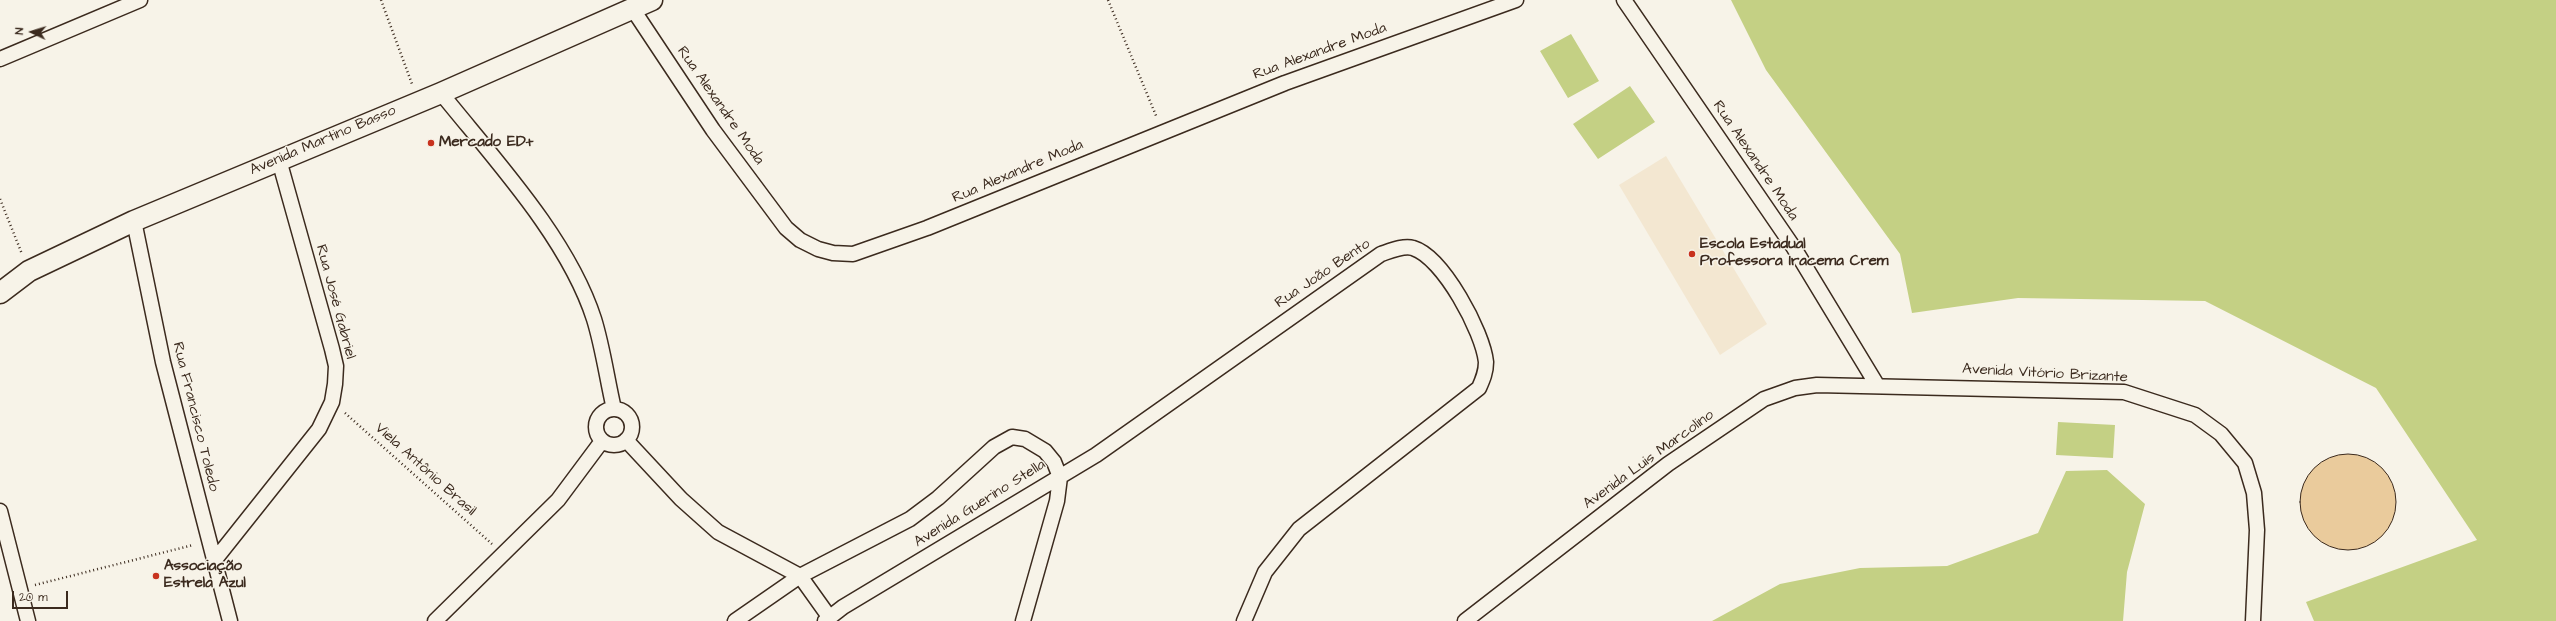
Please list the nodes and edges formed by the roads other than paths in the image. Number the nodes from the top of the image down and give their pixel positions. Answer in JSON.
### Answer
{"nodes":[{"id":1,"x":140,"y":0,"type":"edge"},
{"id":2,"x":652,"y":0,"type":"edge"},
{"id":3,"x":1516,"y":0,"type":"edge"},
{"id":4,"x":1624,"y":0,"type":"edge"},
{"id":5,"x":632,"y":8,"type":"junction"},
{"id":6,"x":0,"y":59,"type":"edge"},
{"id":7,"x":441,"y":93,"type":"junction"},
{"id":8,"x":279,"y":160,"type":"junction"},
{"id":9,"x":134,"y":221,"type":"junction"},
{"id":10,"x":0,"y":293,"type":"edge"},
{"id":11,"x":1877,"y":385,"type":"junction"},
{"id":12,"x":614,"y":409,"type":"junction"},
{"id":13,"x":626,"y":440,"type":"junction"},
{"id":14,"x":602,"y":441,"type":"junction"},
{"id":15,"x":1060,"y":477,"type":"junction"},
{"id":16,"x":0,"y":511,"type":"edge"},
{"id":17,"x":214,"y":561,"type":"junction"},
{"id":18,"x":800,"y":576,"type":"junction"},
{"id":19,"x":828,"y":620,"type":"edge"},
{"id":20,"x":28,"y":621,"type":"edge"},
{"id":21,"x":230,"y":621,"type":"edge"},
{"id":22,"x":434,"y":621,"type":"edge"},
{"id":23,"x":735,"y":621,"type":"edge"},
{"id":24,"x":1023,"y":621,"type":"edge"},
{"id":25,"x":1244,"y":621,"type":"edge"},
{"id":26,"x":1465,"y":621,"type":"edge"},
{"id":27,"x":2253,"y":621,"type":"edge"}],
"edges":[{"from":1,"to":6,"type":"street"},
{"from":2,"to":5,"type":"street","name":"Avenida Martino Basso"},
{"from":3,"to":5,"type":"street","name":"Rua Alexandre Moda"},
{"from":4,"to":11,"type":"street","name":"Rua Alexandre Moda"},
{"from":5,"to":7,"type":"street","name":"Avenida Martino Basso"},
{"from":7,"to":8,"type":"street","name":"Avenida Martino Basso"},
{"from":7,"to":12,"type":"street"},
{"from":8,"to":9,"type":"street","name":"Avenida Martino Basso"},
{"from":8,"to":17,"type":"street","name":"Rua José Gabriel"},
{"from":9,"to":10,"type":"street","name":"Avenida Martino Basso"},
{"from":9,"to":17,"type":"street","name":"Rua Francisco Toledo"},
{"from":11,"to":26,"type":"street","name":"Avenida Luis Marcolino"},
{"from":11,"to":27,"type":"street","name":"Avenida Vitório Brizante"},
{"from":12,"to":13,"type":"street"},
{"from":12,"to":14,"type":"street"},
{"from":13,"to":14,"type":"street"},
{"from":13,"to":18,"type":"street"},
{"from":14,"to":22,"type":"street"},
{"from":15,"to":18,"type":"street","name":"Avenida Guerino Stella"},
{"from":15,"to":19,"type":"street","name":"Avenida Guerino Stella"},
{"from":15,"to":24,"type":"street"},
{"from":15,"to":25,"type":"street","name":"Rua João Bento"},
{"from":16,"to":20,"type":"street"},
{"from":17,"to":21,"type":"street","name":"Rua Francisco Toledo"},
{"from":18,"to":19,"type":"street"},
{"from":18,"to":23,"type":"street","name":"Avenida Guerino Stella"}]}
